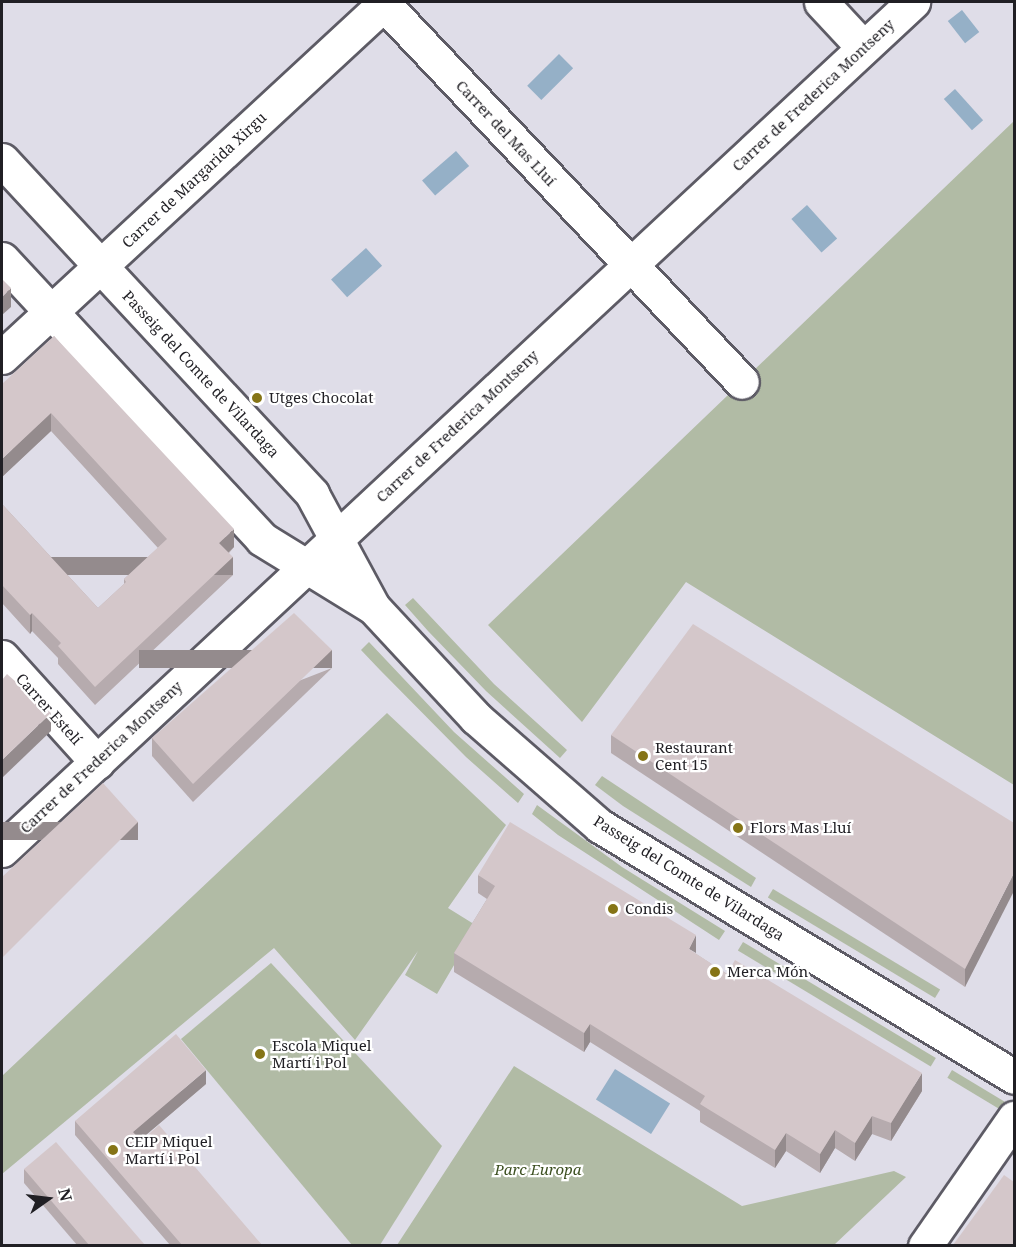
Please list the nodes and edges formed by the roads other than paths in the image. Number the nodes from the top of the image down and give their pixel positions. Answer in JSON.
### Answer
{"nodes":[{"id":1,"x":384,"y":2,"type":"edge"},
{"id":2,"x":821,"y":2,"type":"edge"},
{"id":3,"x":913,"y":2,"type":"edge"},
{"id":4,"x":863,"y":47,"type":"junction"},
{"id":5,"x":2,"y":160,"type":"edge"},
{"id":6,"x":2,"y":259,"type":"edge"},
{"id":7,"x":629,"y":265,"type":"junction"},
{"id":8,"x":101,"y":267,"type":"junction"},
{"id":9,"x":51,"y":312,"type":"junction"},
{"id":10,"x":2,"y":357,"type":"edge"},
{"id":11,"x":742,"y":382,"type":"dead end"},
{"id":12,"x":336,"y":539,"type":"junction"},
{"id":13,"x":306,"y":567,"type":"junction"},
{"id":14,"x":373,"y":607,"type":"junction"},
{"id":15,"x":2,"y":657,"type":"edge"},
{"id":16,"x":97,"y":762,"type":"junction"},
{"id":17,"x":2,"y":850,"type":"edge"},
{"id":18,"x":1014,"y":1077,"type":"edge"},
{"id":19,"x":1014,"y":1118,"type":"edge"},
{"id":20,"x":925,"y":1245,"type":"edge"}],
"edges":[{"from":1,"to":7,"type":"street","name":"Carrer del Mas Lluí"},
{"from":1,"to":8,"type":"street","name":"Carrer de Margarida Xirgu"},
{"from":2,"to":4,"type":"street"},
{"from":3,"to":4,"type":"street","name":"Carrer de Frederica Montseny"},
{"from":4,"to":7,"type":"street","name":"Carrer de Frederica Montseny"},
{"from":5,"to":8,"type":"street","name":"Passeig del Comte de Vilardaga"},
{"from":6,"to":9,"type":"street","name":"Passeig del Comte de Vilardaga"},
{"from":7,"to":11,"type":"street","name":"Carrer del Mas Lluí"},
{"from":7,"to":12,"type":"street","name":"Carrer de Frederica Montseny"},
{"from":8,"to":9,"type":"street","name":"Carrer de Margarida Xirgu"},
{"from":8,"to":12,"type":"street","name":"Passeig del Comte de Vilardaga"},
{"from":9,"to":10,"type":"street","name":"Carrer de Margarida Xirgu"},
{"from":9,"to":13,"type":"street","name":"Passeig del Comte de Vilardaga"},
{"from":12,"to":13,"type":"street","name":"Carrer de Frederica Montseny"},
{"from":12,"to":14,"type":"street","name":"Passeig del Comte de Vilardaga"},
{"from":13,"to":14,"type":"street","name":"Passeig del Comte de Vilardaga"},
{"from":13,"to":16,"type":"street","name":"Carrer de Frederica Montseny"},
{"from":14,"to":18,"type":"street","name":"Passeig del Comte de Vilardaga"},
{"from":15,"to":16,"type":"street","name":"Carrer Estelí"},
{"from":16,"to":17,"type":"street","name":"Carrer de Frederica Montseny"},
{"from":19,"to":20,"type":"street"}]}
